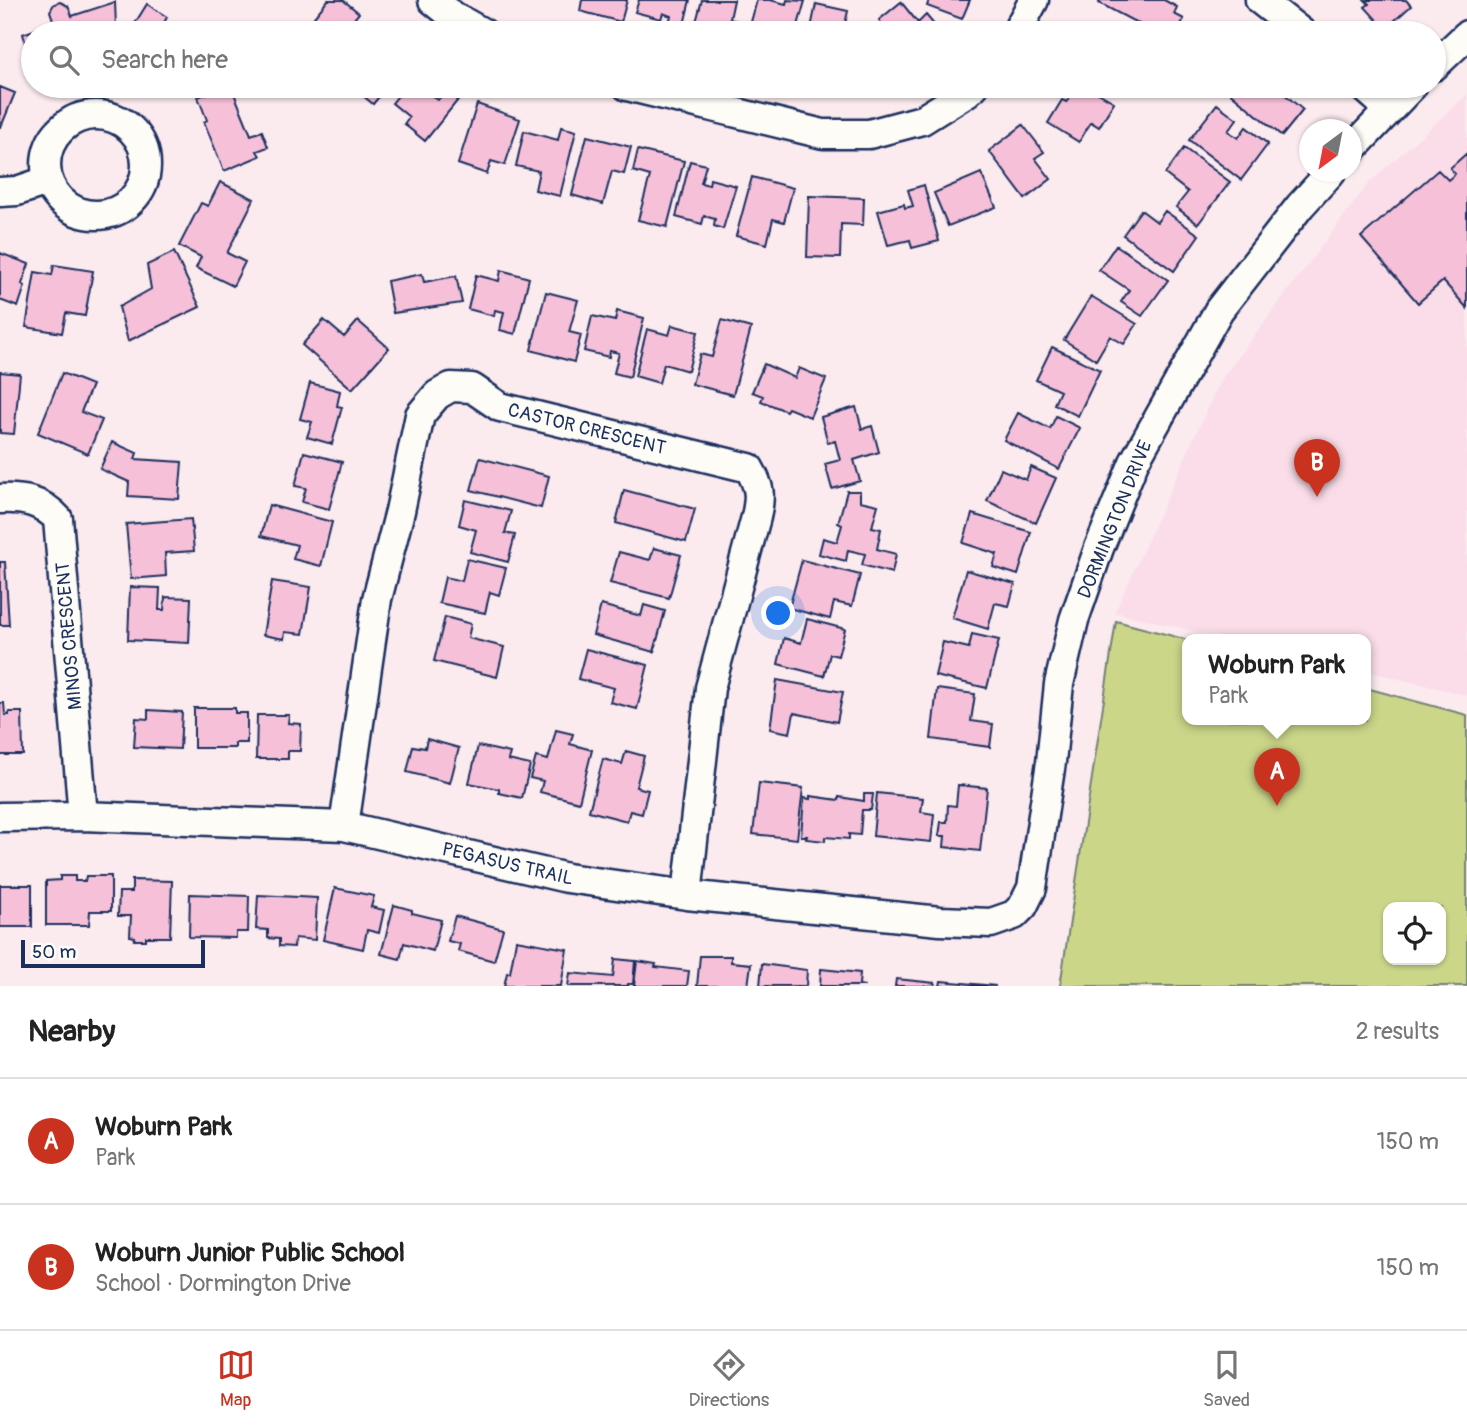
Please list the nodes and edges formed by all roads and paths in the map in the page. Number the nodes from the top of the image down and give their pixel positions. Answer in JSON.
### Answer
{"nodes":[{"id":1,"x":433,"y":0,"type":"edge"},
{"id":2,"x":1034,"y":0,"type":"edge"},
{"id":3,"x":1260,"y":0,"type":"edge"},
{"id":4,"x":462,"y":21,"type":"edge"},
{"id":5,"x":1023,"y":21,"type":"edge"},
{"id":6,"x":1287,"y":21,"type":"edge"},
{"id":7,"x":1467,"y":35,"type":"edge"},
{"id":8,"x":1446,"y":55,"type":"edge"},
{"id":9,"x":676,"y":98,"type":"edge"},
{"id":10,"x":957,"y":98,"type":"edge"},
{"id":11,"x":1377,"y":98,"type":"edge"},
{"id":12,"x":1399,"y":98,"type":"edge"},
{"id":13,"x":1388,"y":108,"type":"junction"},
{"id":14,"x":1362,"y":138,"type":"edge"},
{"id":15,"x":47,"y":181,"type":"dead end"},
{"id":16,"x":1322,"y":182,"type":"edge"},
{"id":17,"x":0,"y":192,"type":"edge"},
{"id":18,"x":0,"y":499,"type":"edge"},
{"id":19,"x":83,"y":816,"type":"junction"},
{"id":20,"x":0,"y":817,"type":"edge"},
{"id":21,"x":344,"y":826,"type":"junction"},
{"id":22,"x":687,"y":895,"type":"junction"},
{"id":23,"x":1014,"y":915,"type":"joint"}],
"edges":[{"from":1,"to":4,"type":"street"},
{"from":2,"to":5,"type":"street"},
{"from":3,"to":6,"type":"street"},
{"from":7,"to":8,"type":"street"},
{"from":9,"to":10,"type":"street"},
{"from":11,"to":13,"type":"street"},
{"from":12,"to":13,"type":"street"},
{"from":13,"to":14,"type":"street"},
{"from":15,"to":17,"type":"street"},
{"from":16,"to":23,"type":"street","name":"DORMINGTON DRIVE"},
{"from":18,"to":19,"type":"street","name":"MINOS CRESCENT"},
{"from":19,"to":20,"type":"street","name":"PEGASUS TRAIL"},
{"from":19,"to":21,"type":"street","name":"PEGASUS TRAIL"},
{"from":21,"to":22,"type":"street","name":"PEGASUS TRAIL"},
{"from":21,"to":22,"type":"street","name":"CASTOR CRESCENT"},
{"from":22,"to":23,"type":"street","name":"PEGASUS TRAIL"}]}
